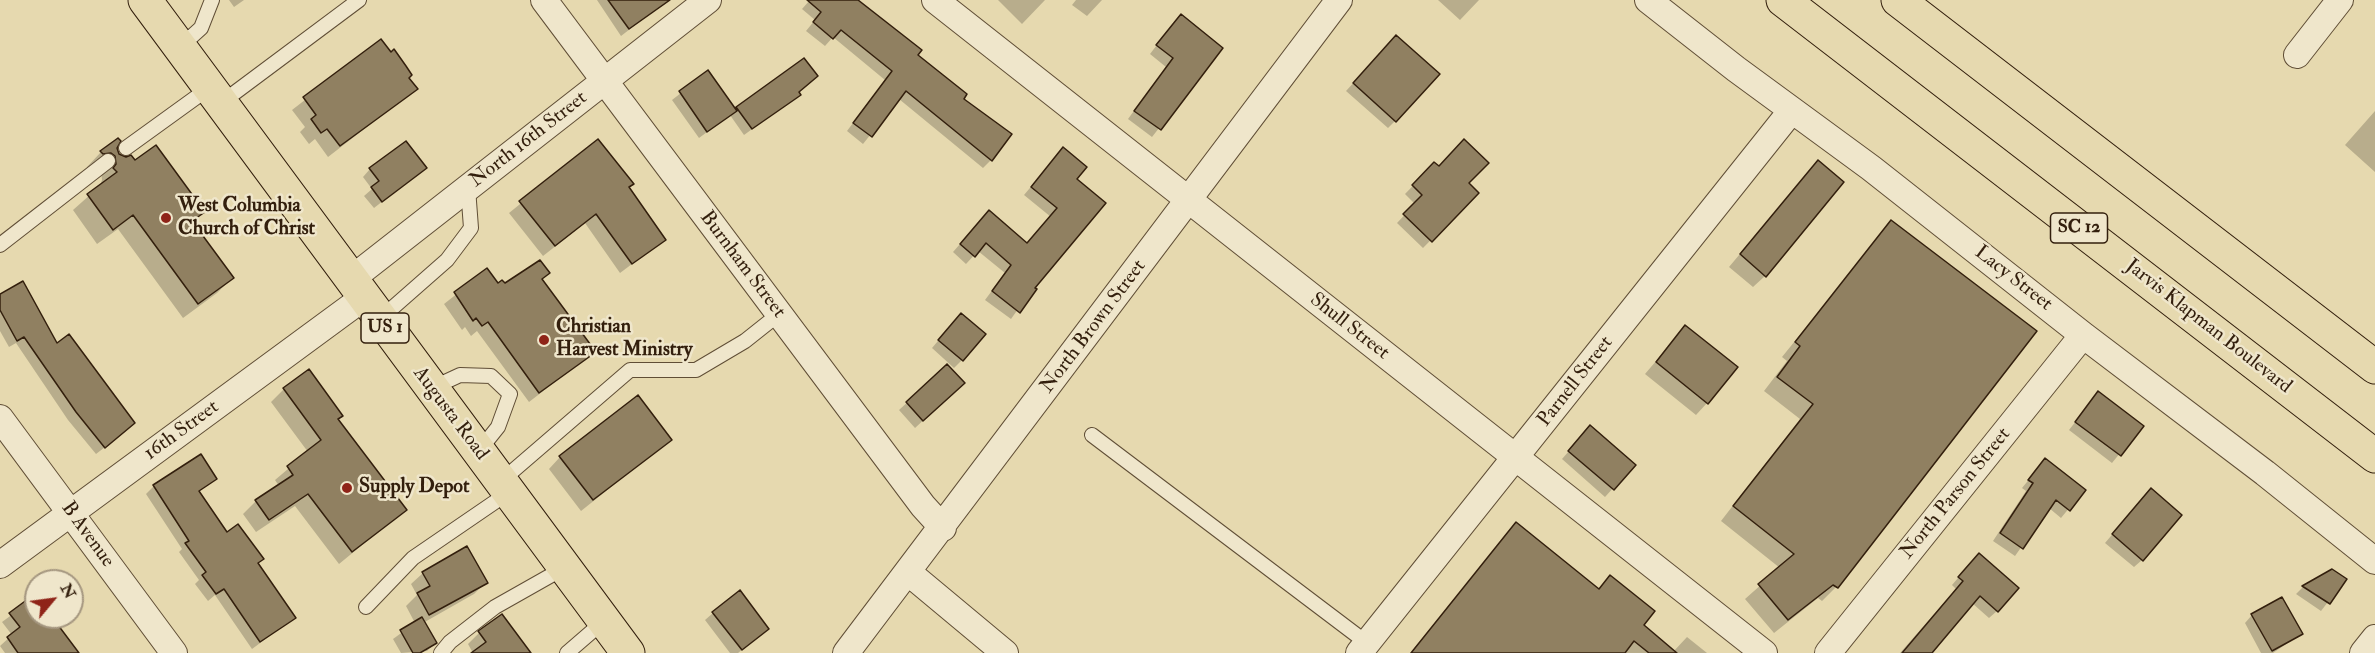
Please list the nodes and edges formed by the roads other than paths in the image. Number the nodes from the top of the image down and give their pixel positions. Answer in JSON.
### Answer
{"nodes":[{"id":1,"x":145,"y":0,"type":"edge"},
{"id":2,"x":212,"y":0,"type":"edge"},
{"id":3,"x":359,"y":0,"type":"edge"},
{"id":4,"x":544,"y":0,"type":"edge"},
{"id":5,"x":708,"y":0,"type":"edge"},
{"id":6,"x":934,"y":0,"type":"edge"},
{"id":7,"x":1339,"y":0,"type":"edge"},
{"id":8,"x":1648,"y":0,"type":"edge"},
{"id":9,"x":1783,"y":0,"type":"edge"},
{"id":10,"x":1898,"y":0,"type":"edge"},
{"id":11,"x":2340,"y":0,"type":"edge"},
{"id":12,"x":180,"y":47,"type":"junction"},
{"id":13,"x":2296,"y":55,"type":"dead end"},
{"id":14,"x":604,"y":81,"type":"junction"},
{"id":15,"x":215,"y":96,"type":"junction"},
{"id":16,"x":1792,"y":110,"type":"junction"},
{"id":17,"x":126,"y":148,"type":"dead end"},
{"id":18,"x":108,"y":161,"type":"dead end"},
{"id":19,"x":468,"y":188,"type":"junction"},
{"id":20,"x":1189,"y":201,"type":"junction"},
{"id":21,"x":0,"y":245,"type":"edge"},
{"id":22,"x":364,"y":299,"type":"junction"},
{"id":23,"x":779,"y":314,"type":"junction"},
{"id":24,"x":2083,"y":334,"type":"junction"},
{"id":25,"x":2375,"y":367,"type":"edge"},
{"id":26,"x":430,"y":389,"type":"junction"},
{"id":27,"x":0,"y":418,"type":"edge"},
{"id":28,"x":1092,"y":435,"type":"dead end"},
{"id":29,"x":478,"y":453,"type":"junction"},
{"id":30,"x":2375,"y":456,"type":"edge"},
{"id":31,"x":1516,"y":458,"type":"junction"},
{"id":32,"x":504,"y":487,"type":"junction"},
{"id":33,"x":71,"y":513,"type":"junction"},
{"id":34,"x":943,"y":528,"type":"junction"},
{"id":35,"x":2375,"y":561,"type":"edge"},
{"id":36,"x":0,"y":565,"type":"edge"},
{"id":37,"x":564,"y":568,"type":"junction"},
{"id":38,"x":909,"y":573,"type":"junction"},
{"id":39,"x":366,"y":607,"type":"dead end"},
{"id":40,"x":604,"y":621,"type":"junction"},
{"id":41,"x":2375,"y":638,"type":"edge"},
{"id":42,"x":1363,"y":648,"type":"edge"},
{"id":43,"x":449,"y":649,"type":"edge"},
{"id":44,"x":626,"y":652,"type":"edge"},
{"id":45,"x":1002,"y":652,"type":"edge"},
{"id":46,"x":174,"y":653,"type":"edge"},
{"id":47,"x":567,"y":653,"type":"edge"},
{"id":48,"x":846,"y":653,"type":"edge"},
{"id":49,"x":1764,"y":653,"type":"edge"},
{"id":50,"x":1828,"y":653,"type":"edge"},
{"id":51,"x":2362,"y":653,"type":"edge"}],
"edges":[{"from":1,"to":12,"type":"main road","name":"Augusta Road","number":"US 1"},
{"from":2,"to":12,"type":"lane"},
{"from":3,"to":15,"type":"lane"},
{"from":4,"to":14,"type":"street","name":"Burnham Street"},
{"from":5,"to":14,"type":"street","name":"North 16th Street"},
{"from":6,"to":20,"type":"street","name":"Shull Street"},
{"from":7,"to":20,"type":"street","name":"North Brown Street"},
{"from":8,"to":16,"type":"street","name":"Lacy Street"},
{"from":9,"to":30,"type":"main road","name":"Jarvis Klapman Boulevard","number":"SC 12"},
{"from":10,"to":25,"type":"main road"},
{"from":11,"to":13,"type":"street"},
{"from":12,"to":15,"type":"main road","name":"Augusta Road","number":"US 1"},
{"from":14,"to":19,"type":"street","name":"North 16th Street"},
{"from":14,"to":23,"type":"street","name":"Burnham Street"},
{"from":15,"to":17,"type":"lane"},
{"from":15,"to":22,"type":"main road","name":"Augusta Road","number":"US 1"},
{"from":16,"to":24,"type":"street","name":"Lacy Street"},
{"from":16,"to":31,"type":"street","name":"Parnell Street"},
{"from":18,"to":21,"type":"lane"},
{"from":19,"to":22,"type":"street","name":"North 16th Street"},
{"from":19,"to":22,"type":"lane"},
{"from":20,"to":31,"type":"street","name":"Shull Street"},
{"from":20,"to":34,"type":"street","name":"North Brown Street"},
{"from":22,"to":26,"type":"main road","name":"Augusta Road","number":"US 1"},
{"from":22,"to":33,"type":"street","name":"16th Street"},
{"from":23,"to":32,"type":"lane"},
{"from":23,"to":34,"type":"street","name":"Burnham Street"},
{"from":24,"to":35,"type":"street","name":"Lacy Street"},
{"from":24,"to":50,"type":"street","name":"North Parson Street"},
{"from":26,"to":29,"type":"main road","name":"Augusta Road","number":"US 1"},
{"from":26,"to":29,"type":"lane"},
{"from":27,"to":33,"type":"street","name":"B Avenue"},
{"from":28,"to":42,"type":"lane"},
{"from":29,"to":32,"type":"main road","name":"Augusta Road","number":"US 1"},
{"from":31,"to":42,"type":"street","name":"Parnell Street"},
{"from":31,"to":49,"type":"street","name":"Shull Street"},
{"from":32,"to":37,"type":"main road","name":"Augusta Road","number":"US 1"},
{"from":32,"to":39,"type":"lane"},
{"from":33,"to":36,"type":"street","name":"16th Street"},
{"from":33,"to":46,"type":"street","name":"B Avenue"},
{"from":34,"to":38,"type":"street","name":"North Brown Street"},
{"from":37,"to":40,"type":"main road","name":"Augusta Road","number":"US 1"},
{"from":37,"to":43,"type":"lane"},
{"from":38,"to":45,"type":"street"},
{"from":38,"to":48,"type":"street","name":"North Brown Street"},
{"from":40,"to":44,"type":"main road","name":"Augusta Road","number":"US 1"},
{"from":40,"to":47,"type":"lane"},
{"from":41,"to":51,"type":"street"}]}
